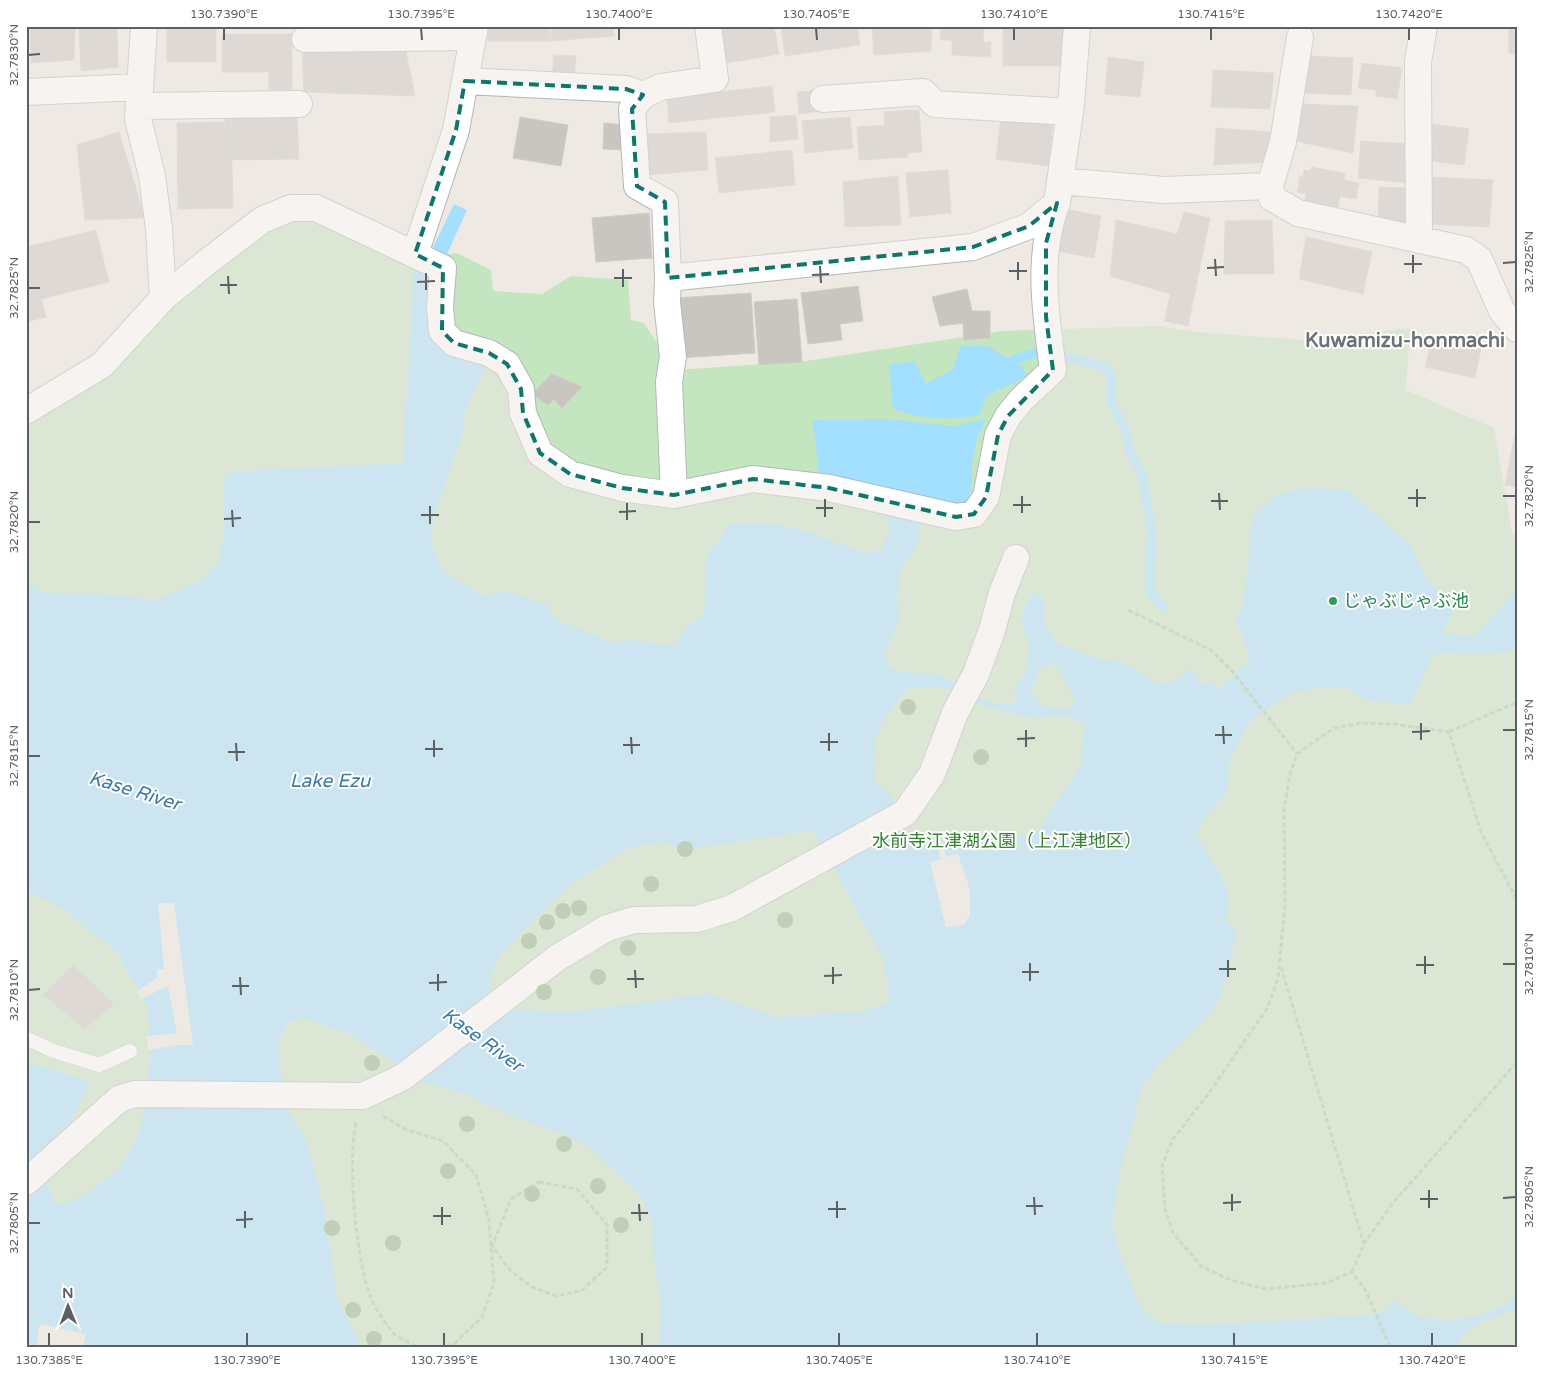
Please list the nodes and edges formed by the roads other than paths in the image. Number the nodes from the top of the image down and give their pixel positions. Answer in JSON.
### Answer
{"nodes":[{"id":1,"x":144,"y":26,"type":"edge"},
{"id":2,"x":708,"y":26,"type":"edge"},
{"id":3,"x":1077,"y":26,"type":"edge"},
{"id":4,"x":1424,"y":26,"type":"edge"},
{"id":5,"x":474,"y":32,"type":"edge"},
{"id":6,"x":1300,"y":38,"type":"dead end"},
{"id":7,"x":305,"y":39,"type":"dead end"},
{"id":8,"x":465,"y":81,"type":"junction"},
{"id":9,"x":26,"y":92,"type":"edge"},
{"id":10,"x":642,"y":95,"type":"junction"},
{"id":11,"x":139,"y":96,"type":"junction"},
{"id":12,"x":823,"y":99,"type":"dead end"},
{"id":13,"x":300,"y":104,"type":"dead end"},
{"id":14,"x":1070,"y":112,"type":"junction"},
{"id":15,"x":1270,"y":186,"type":"junction"},
{"id":16,"x":1058,"y":192,"type":"junction"},
{"id":17,"x":1419,"y":240,"type":"junction"},
{"id":18,"x":427,"y":260,"type":"junction"},
{"id":19,"x":668,"y":278,"type":"junction"},
{"id":20,"x":164,"y":298,"type":"junction"},
{"id":21,"x":1517,"y":329,"type":"edge"},
{"id":22,"x":26,"y":411,"type":"edge"},
{"id":23,"x":674,"y":495,"type":"junction"},
{"id":24,"x":1016,"y":558,"type":"dead end"},
{"id":25,"x":26,"y":1038,"type":"edge"},
{"id":26,"x":130,"y":1051,"type":"dead end"},
{"id":27,"x":26,"y":1182,"type":"edge"}],
"edges":[{"from":1,"to":11,"type":"street"},
{"from":2,"to":10,"type":"street"},
{"from":3,"to":14,"type":"street"},
{"from":4,"to":17,"type":"street"},
{"from":5,"to":7,"type":"street"},
{"from":5,"to":8,"type":"street"},
{"from":6,"to":15,"type":"street"},
{"from":8,"to":10,"type":"street"},
{"from":8,"to":18,"type":"street"},
{"from":9,"to":11,"type":"street"},
{"from":10,"to":19,"type":"street"},
{"from":11,"to":13,"type":"street"},
{"from":11,"to":20,"type":"street"},
{"from":12,"to":14,"type":"street"},
{"from":14,"to":16,"type":"street"},
{"from":15,"to":16,"type":"street"},
{"from":15,"to":17,"type":"street"},
{"from":16,"to":19,"type":"street"},
{"from":16,"to":23,"type":"street"},
{"from":17,"to":21,"type":"street"},
{"from":18,"to":20,"type":"street"},
{"from":18,"to":23,"type":"street"},
{"from":19,"to":23,"type":"street"},
{"from":20,"to":22,"type":"street"},
{"from":24,"to":27,"type":"street"},
{"from":25,"to":26,"type":"lane"}]}
